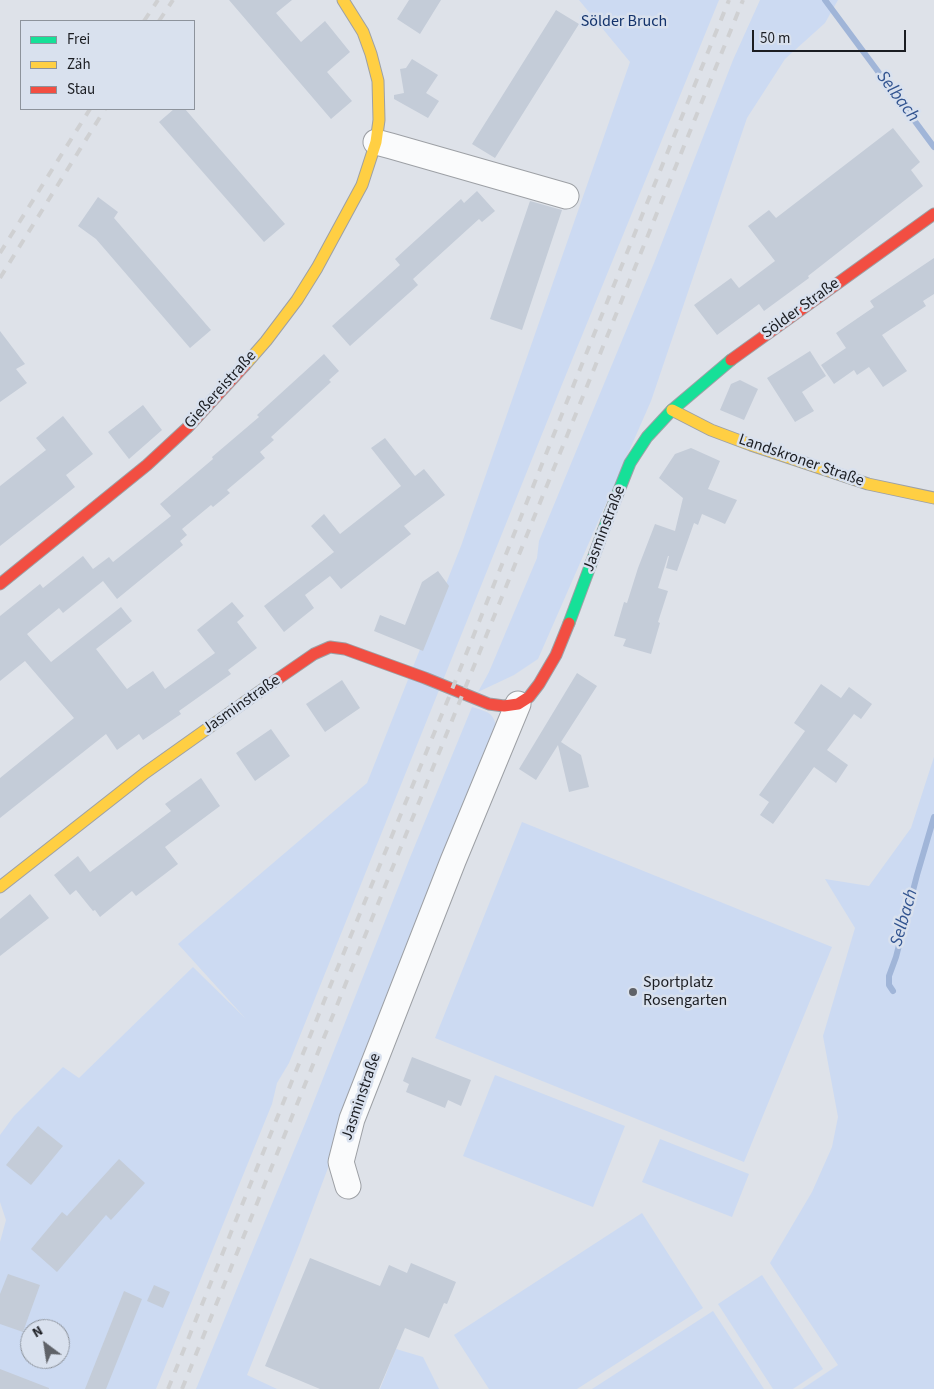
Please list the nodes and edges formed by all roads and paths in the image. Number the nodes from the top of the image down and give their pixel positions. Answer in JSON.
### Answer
{"nodes":[{"id":1,"x":343,"y":0,"type":"edge"},
{"id":2,"x":376,"y":142,"type":"junction"},
{"id":3,"x":566,"y":196,"type":"dead end"},
{"id":4,"x":934,"y":214,"type":"edge"},
{"id":5,"x":672,"y":410,"type":"junction"},
{"id":6,"x":934,"y":498,"type":"edge"},
{"id":7,"x":0,"y":584,"type":"edge"},
{"id":8,"x":518,"y":704,"type":"junction"},
{"id":9,"x":0,"y":887,"type":"edge"},
{"id":10,"x":348,"y":1186,"type":"dead end"}],
"edges":[{"from":1,"to":2,"type":"street","name":"Gießereistraße"},
{"from":2,"to":3,"type":"street"},
{"from":2,"to":7,"type":"street","name":"Gießereistraße"},
{"from":4,"to":5,"type":"street","name":"Sölder Straße"},
{"from":5,"to":6,"type":"street","name":"Landskroner Straße"},
{"from":5,"to":8,"type":"street","name":"Jasminstraße"},
{"from":8,"to":9,"type":"street","name":"Jasminstraße"},
{"from":8,"to":10,"type":"street","name":"Jasminstraße"}]}
